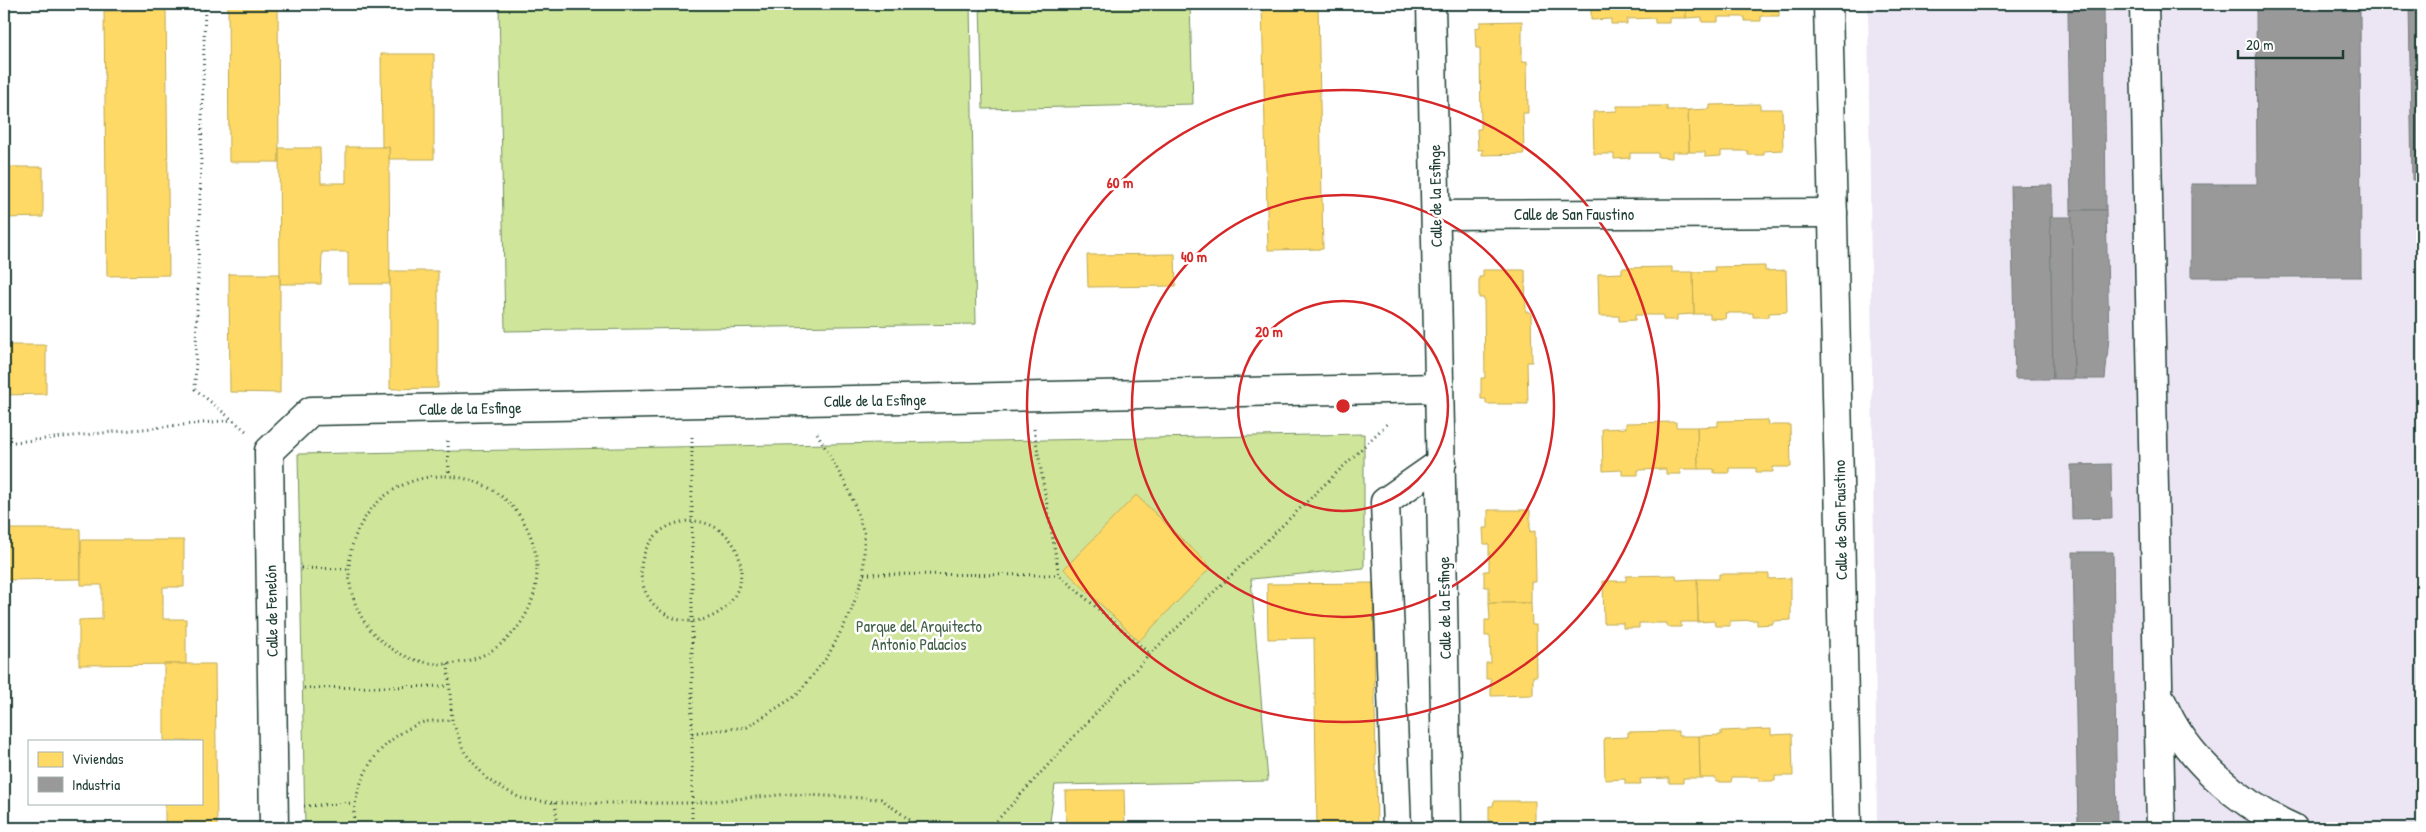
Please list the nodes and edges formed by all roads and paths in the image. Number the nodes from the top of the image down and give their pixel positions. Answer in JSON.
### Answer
{"nodes":[{"id":1,"x":14,"y":4,"type":"edge"},
{"id":2,"x":205,"y":4,"type":"edge"},
{"id":3,"x":1431,"y":4,"type":"edge"},
{"id":4,"x":1828,"y":4,"type":"edge"},
{"id":5,"x":2144,"y":4,"type":"edge"},
{"id":6,"x":4,"y":11,"type":"edge"},
{"id":7,"x":1833,"y":212,"type":"junction"},
{"id":8,"x":1436,"y":215,"type":"junction"},
{"id":9,"x":1438,"y":388,"type":"junction"},
{"id":10,"x":1393,"y":418,"type":"dead end"},
{"id":11,"x":232,"y":420,"type":"junction"},
{"id":12,"x":1033,"y":426,"type":"dead end"},
{"id":13,"x":817,"y":432,"type":"dead end"},
{"id":14,"x":692,"y":434,"type":"dead end"},
{"id":15,"x":448,"y":436,"type":"dead end"},
{"id":16,"x":4,"y":444,"type":"edge"},
{"id":17,"x":269,"y":451,"type":"junction"},
{"id":18,"x":1442,"y":462,"type":"junction"},
{"id":19,"x":449,"y":475,"type":"junction"},
{"id":20,"x":692,"y":520,"type":"junction"},
{"id":21,"x":298,"y":568,"type":"dead end"},
{"id":22,"x":348,"y":569,"type":"junction"},
{"id":23,"x":864,"y":574,"type":"junction"},
{"id":24,"x":1059,"y":576,"type":"junction"},
{"id":25,"x":692,"y":621,"type":"junction"},
{"id":26,"x":1150,"y":654,"type":"junction"},
{"id":27,"x":448,"y":664,"type":"junction"},
{"id":28,"x":448,"y":686,"type":"junction"},
{"id":29,"x":300,"y":688,"type":"dead end"},
{"id":30,"x":2157,"y":692,"type":"junction"},
{"id":31,"x":452,"y":720,"type":"junction"},
{"id":32,"x":692,"y":733,"type":"junction"},
{"id":33,"x":354,"y":803,"type":"junction"},
{"id":34,"x":555,"y":803,"type":"junction"},
{"id":35,"x":691,"y":803,"type":"junction"},
{"id":36,"x":301,"y":806,"type":"dead end"},
{"id":37,"x":274,"y":828,"type":"edge"},
{"id":38,"x":353,"y":828,"type":"edge"},
{"id":39,"x":558,"y":828,"type":"edge"},
{"id":40,"x":692,"y":828,"type":"edge"},
{"id":41,"x":921,"y":828,"type":"edge"},
{"id":42,"x":990,"y":828,"type":"edge"},
{"id":43,"x":1397,"y":828,"type":"edge"},
{"id":44,"x":1447,"y":828,"type":"edge"},
{"id":45,"x":1847,"y":828,"type":"edge"},
{"id":46,"x":2161,"y":828,"type":"edge"},
{"id":47,"x":2292,"y":828,"type":"edge"}],
"edges":[{"from":1,"to":6,"type":"path"},
{"from":2,"to":11,"type":"path"},
{"from":3,"to":8,"type":"street","name":"Calle de la Esfinge"},
{"from":4,"to":7,"type":"street","name":"Calle de San Faustino"},
{"from":5,"to":30,"type":"street"},
{"from":7,"to":8,"type":"street","name":"Calle de San Faustino"},
{"from":7,"to":45,"type":"street","name":"Calle de San Faustino"},
{"from":8,"to":9,"type":"street","name":"Calle de la Esfinge"},
{"from":9,"to":17,"type":"street","name":"Calle de la Esfinge"},
{"from":9,"to":18,"type":"street","name":"Calle de la Esfinge"},
{"from":10,"to":26,"type":"path"},
{"from":11,"to":16,"type":"path"},
{"from":11,"to":17,"type":"path"},
{"from":12,"to":24,"type":"path"},
{"from":13,"to":23,"type":"path"},
{"from":14,"to":20,"type":"path"},
{"from":15,"to":19,"type":"path"},
{"from":17,"to":37,"type":"street","name":"Calle de Fenelón"},
{"from":18,"to":43,"type":"street"},
{"from":18,"to":44,"type":"street","name":"Calle de la Esfinge"},
{"from":19,"to":22,"type":"path"},
{"from":19,"to":27,"type":"path"},
{"from":20,"to":25,"type":"path"},
{"from":20,"to":25,"type":"path"},
{"from":20,"to":25,"type":"path"},
{"from":21,"to":22,"type":"path"},
{"from":22,"to":27,"type":"path"},
{"from":23,"to":24,"type":"path"},
{"from":23,"to":32,"type":"path"},
{"from":24,"to":26,"type":"path"},
{"from":25,"to":32,"type":"path"},
{"from":26,"to":42,"type":"path"},
{"from":27,"to":28,"type":"path"},
{"from":28,"to":29,"type":"path"},
{"from":28,"to":31,"type":"path"},
{"from":30,"to":46,"type":"street"},
{"from":30,"to":47,"type":"street"},
{"from":31,"to":33,"type":"path"},
{"from":31,"to":34,"type":"path"},
{"from":32,"to":35,"type":"path"},
{"from":33,"to":36,"type":"path"},
{"from":33,"to":38,"type":"path"},
{"from":34,"to":35,"type":"path"},
{"from":34,"to":39,"type":"path"},
{"from":35,"to":40,"type":"path"},
{"from":35,"to":41,"type":"path"}]}
